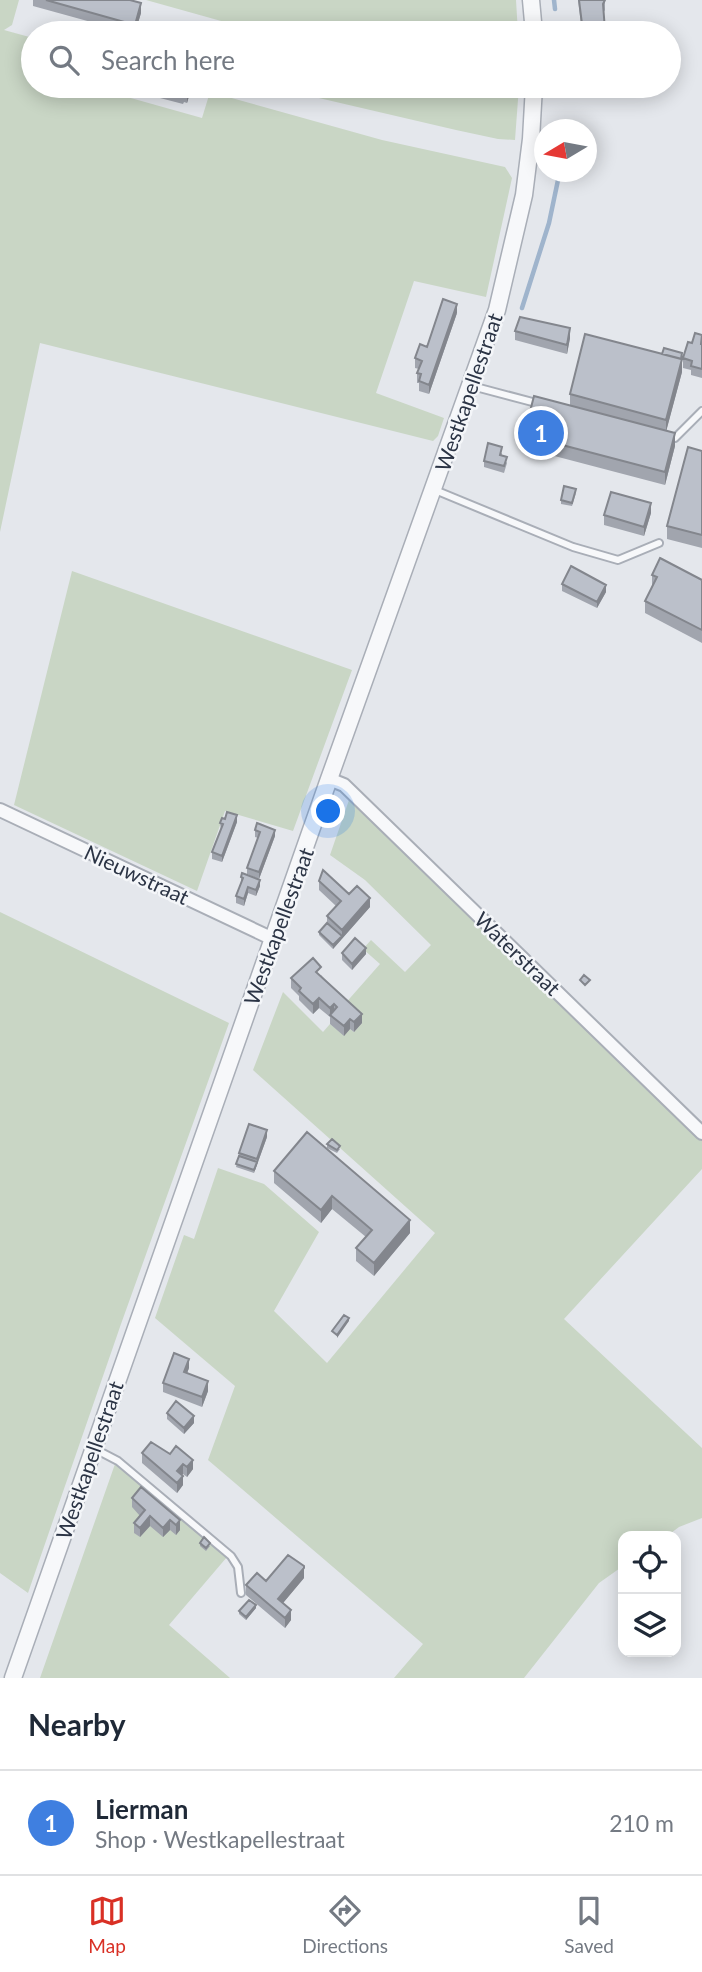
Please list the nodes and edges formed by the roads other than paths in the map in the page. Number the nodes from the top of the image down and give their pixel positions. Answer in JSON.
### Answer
{"nodes":[{"id":1,"x":531,"y":0,"type":"edge"},
{"id":2,"x":533,"y":21,"type":"edge"},
{"id":3,"x":533,"y":98,"type":"edge"},
{"id":4,"x":470,"y":386,"type":"junction"},
{"id":5,"x":547,"y":405,"type":"edge"},
{"id":6,"x":702,"y":411,"type":"edge"},
{"id":7,"x":662,"y":435,"type":"edge"},
{"id":8,"x":433,"y":489,"type":"junction"},
{"id":9,"x":659,"y":543,"type":"dead end"},
{"id":10,"x":329,"y":779,"type":"junction"},
{"id":11,"x":0,"y":810,"type":"edge"},
{"id":12,"x":273,"y":939,"type":"junction"},
{"id":13,"x":702,"y":1133,"type":"edge"},
{"id":14,"x":93,"y":1448,"type":"junction"},
{"id":15,"x":241,"y":1593,"type":"dead end"},
{"id":16,"x":13,"y":1678,"type":"edge"}],
"edges":[{"from":1,"to":2,"type":"street"},
{"from":3,"to":4,"type":"street","name":"Westkapellestraat"},
{"from":4,"to":5,"type":"lane"},
{"from":4,"to":8,"type":"street","name":"Westkapellestraat"},
{"from":6,"to":7,"type":"lane"},
{"from":8,"to":9,"type":"lane"},
{"from":8,"to":10,"type":"street","name":"Westkapellestraat"},
{"from":10,"to":12,"type":"street","name":"Westkapellestraat"},
{"from":10,"to":13,"type":"street","name":"Waterstraat"},
{"from":11,"to":12,"type":"street","name":"Nieuwstraat"},
{"from":12,"to":14,"type":"street","name":"Westkapellestraat"},
{"from":14,"to":15,"type":"lane"},
{"from":14,"to":16,"type":"street","name":"Westkapellestraat"}]}
